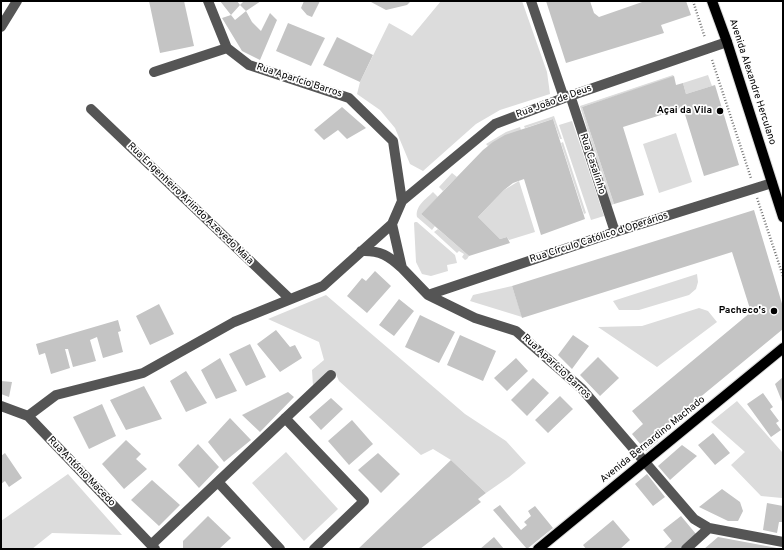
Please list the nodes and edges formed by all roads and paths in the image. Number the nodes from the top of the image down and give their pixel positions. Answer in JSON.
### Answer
{"nodes":[{"id":1,"x":17,"y":1,"type":"edge"},
{"id":2,"x":208,"y":1,"type":"edge"},
{"id":3,"x":531,"y":1,"type":"edge"},
{"id":4,"x":693,"y":1,"type":"edge"},
{"id":5,"x":712,"y":1,"type":"edge"},
{"id":6,"x":1,"y":27,"type":"edge"},
{"id":7,"x":727,"y":42,"type":"junction"},
{"id":8,"x":227,"y":48,"type":"junction"},
{"id":9,"x":708,"y":48,"type":"junction"},
{"id":10,"x":154,"y":72,"type":"dead end"},
{"id":11,"x":567,"y":96,"type":"junction"},
{"id":12,"x":91,"y":109,"type":"dead end"},
{"id":13,"x":772,"y":183,"type":"junction"},
{"id":14,"x":754,"y":189,"type":"junction"},
{"id":15,"x":402,"y":201,"type":"junction"},
{"id":16,"x":783,"y":217,"type":"edge"},
{"id":17,"x":392,"y":224,"type":"junction"},
{"id":18,"x":615,"y":232,"type":"junction"},
{"id":19,"x":361,"y":251,"type":"junction"},
{"id":20,"x":402,"y":268,"type":"junction"},
{"id":21,"x":783,"y":276,"type":"edge"},
{"id":22,"x":428,"y":295,"type":"junction"},
{"id":23,"x":290,"y":300,"type":"junction"},
{"id":24,"x":783,"y":348,"type":"edge"},
{"id":25,"x":331,"y":375,"type":"dead end"},
{"id":26,"x":1,"y":406,"type":"edge"},
{"id":27,"x":28,"y":416,"type":"junction"},
{"id":28,"x":285,"y":418,"type":"junction"},
{"id":29,"x":646,"y":462,"type":"junction"},
{"id":30,"x":218,"y":482,"type":"junction"},
{"id":31,"x":709,"y":528,"type":"junction"},
{"id":32,"x":783,"y":542,"type":"edge"},
{"id":33,"x":153,"y":547,"type":"edge"},
{"id":34,"x":280,"y":549,"type":"edge"},
{"id":35,"x":314,"y":549,"type":"edge"},
{"id":36,"x":538,"y":549,"type":"edge"},
{"id":37,"x":686,"y":549,"type":"edge"}],
"edges":[{"from":1,"to":6,"type":"street"},
{"from":2,"to":8,"type":"street"},
{"from":3,"to":11,"type":"street","name":"Rua Casalinho"},
{"from":4,"to":9,"type":"path"},
{"from":5,"to":7,"type":"main road","name":"Avenida Alexandre Herculano"},
{"from":7,"to":9,"type":"street","name":"Rua João de Deus"},
{"from":7,"to":13,"type":"main road","name":"Avenida Alexandre Herculano"},
{"from":8,"to":10,"type":"street"},
{"from":8,"to":15,"type":"street","name":"Rua Aparício Barros"},
{"from":9,"to":11,"type":"street","name":"Rua João de Deus"},
{"from":9,"to":14,"type":"path"},
{"from":11,"to":15,"type":"street","name":"Rua João de Deus"},
{"from":11,"to":18,"type":"street","name":"Rua Casalinho"},
{"from":12,"to":23,"type":"street","name":"Rua Engenheiro Arlindo Azevedo Maia"},
{"from":13,"to":14,"type":"street","name":"Rua Círculo Católico d'Operários"},
{"from":13,"to":16,"type":"main road","name":"Avenida Alexandre Herculano"},
{"from":14,"to":18,"type":"street","name":"Rua Círculo Católico d'Operários"},
{"from":14,"to":21,"type":"path"},
{"from":15,"to":17,"type":"street"},
{"from":17,"to":19,"type":"street"},
{"from":17,"to":20,"type":"street"},
{"from":18,"to":22,"type":"street","name":"Rua Círculo Católico d'Operários"},
{"from":19,"to":20,"type":"street","name":"Rua Aparício Barros"},
{"from":19,"to":23,"type":"street"},
{"from":20,"to":22,"type":"street","name":"Rua Aparício Barros"},
{"from":22,"to":29,"type":"street","name":"Rua Aparício Barros"},
{"from":23,"to":27,"type":"street"},
{"from":24,"to":29,"type":"main road","name":"Avenida Bernardino Machado"},
{"from":25,"to":28,"type":"street"},
{"from":26,"to":27,"type":"street","name":"Rua António Macedo"},
{"from":27,"to":33,"type":"street","name":"Rua António Macedo"},
{"from":28,"to":30,"type":"street"},
{"from":28,"to":35,"type":"street"},
{"from":29,"to":31,"type":"street","name":"Rua Aparício Barros"},
{"from":29,"to":36,"type":"main road","name":"Avenida Bernardino Machado"},
{"from":30,"to":33,"type":"street"},
{"from":30,"to":34,"type":"street"},
{"from":31,"to":32,"type":"street"},
{"from":31,"to":37,"type":"street"}]}
